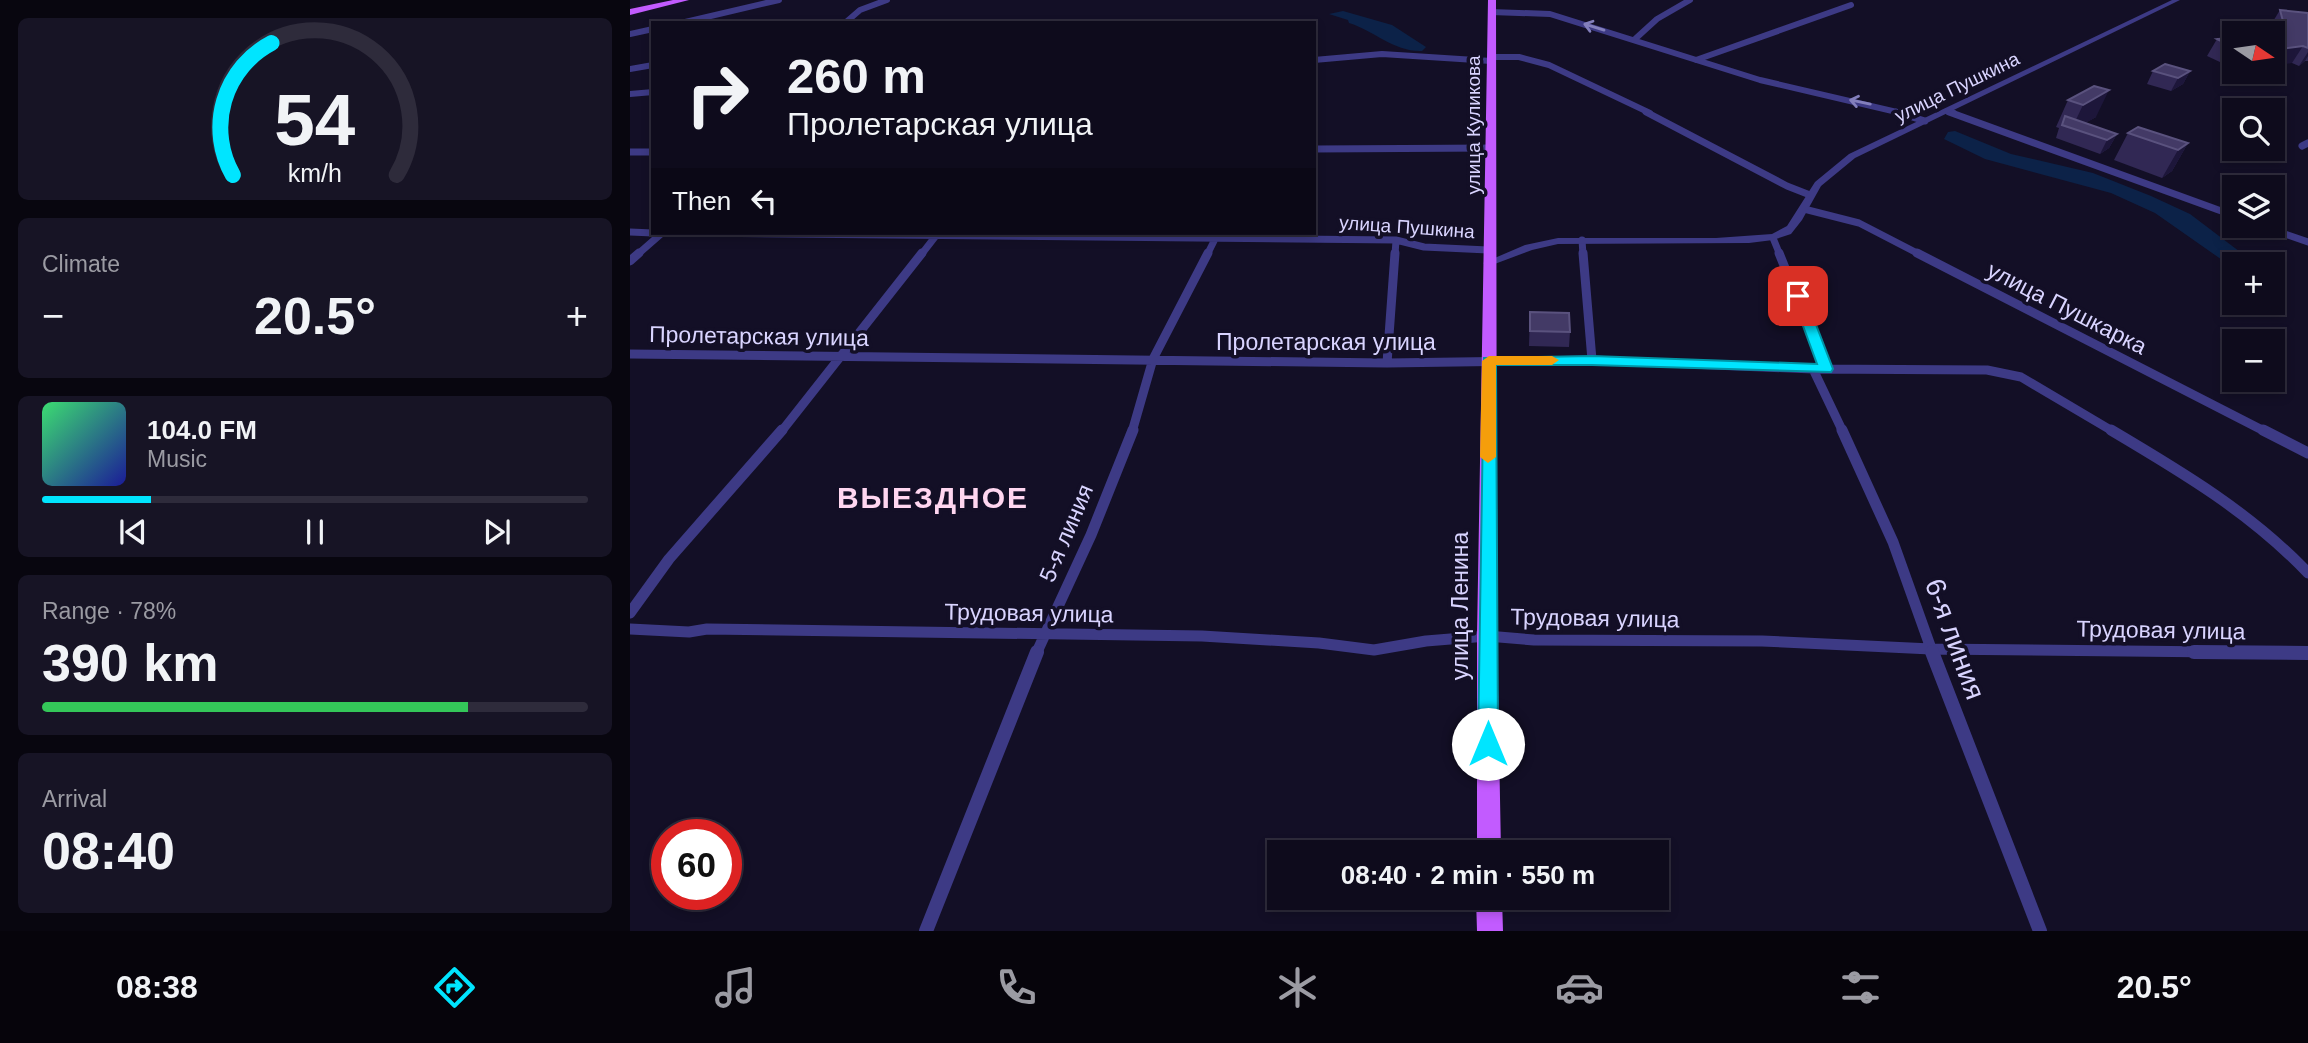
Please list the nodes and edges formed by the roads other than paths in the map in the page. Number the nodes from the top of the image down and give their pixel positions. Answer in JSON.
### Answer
{"nodes":[{"id":1,"x":685,"y":0,"type":"edge"},
{"id":2,"x":779,"y":0,"type":"edge"},
{"id":3,"x":887,"y":0,"type":"edge"},
{"id":4,"x":1690,"y":0,"type":"edge"},
{"id":5,"x":2177,"y":0,"type":"edge"},
{"id":6,"x":1852,"y":5,"type":"dead end"},
{"id":7,"x":1491,"y":6,"type":"edge"},
{"id":8,"x":630,"y":12,"type":"edge"},
{"id":9,"x":690,"y":21,"type":"edge"},
{"id":10,"x":847,"y":21,"type":"edge"},
{"id":11,"x":651,"y":29,"type":"edge"},
{"id":12,"x":630,"y":34,"type":"edge"},
{"id":13,"x":1634,"y":40,"type":"junction"},
{"id":14,"x":1491,"y":59,"type":"junction"},
{"id":15,"x":1316,"y":60,"type":"edge"},
{"id":16,"x":1696,"y":60,"type":"junction"},
{"id":17,"x":651,"y":65,"type":"edge"},
{"id":18,"x":630,"y":69,"type":"edge"},
{"id":19,"x":651,"y":92,"type":"edge"},
{"id":20,"x":630,"y":94,"type":"edge"},
{"id":21,"x":1947,"y":111,"type":"junction"},
{"id":22,"x":1925,"y":121,"type":"junction"},
{"id":23,"x":2308,"y":142,"type":"edge"},
{"id":24,"x":1492,"y":148,"type":"junction"},
{"id":25,"x":2308,"y":148,"type":"edge"},
{"id":26,"x":1316,"y":149,"type":"edge"},
{"id":27,"x":630,"y":152,"type":"edge"},
{"id":28,"x":651,"y":152,"type":"edge"},
{"id":29,"x":1810,"y":195,"type":"junction"},
{"id":30,"x":1804,"y":209,"type":"junction"},
{"id":31,"x":2222,"y":211,"type":"edge"},
{"id":32,"x":630,"y":232,"type":"edge"},
{"id":33,"x":651,"y":233,"type":"edge"},
{"id":34,"x":2285,"y":234,"type":"edge"},
{"id":35,"x":660,"y":235,"type":"edge"},
{"id":36,"x":935,"y":235,"type":"edge"},
{"id":37,"x":1217,"y":235,"type":"edge"},
{"id":38,"x":1773,"y":238,"type":"junction"},
{"id":39,"x":1396,"y":240,"type":"junction"},
{"id":40,"x":1582,"y":240,"type":"junction"},
{"id":41,"x":2308,"y":243,"type":"edge"},
{"id":42,"x":1489,"y":256,"type":"junction"},
{"id":43,"x":630,"y":261,"type":"edge"},
{"id":44,"x":630,"y":355,"type":"edge"},
{"id":45,"x":839,"y":356,"type":"junction"},
{"id":46,"x":1153,"y":359,"type":"junction"},
{"id":47,"x":1592,"y":360,"type":"junction"},
{"id":48,"x":1489,"y":361,"type":"junction"},
{"id":49,"x":1387,"y":363,"type":"junction"},
{"id":50,"x":1813,"y":369,"type":"junction"},
{"id":51,"x":1826,"y":369,"type":"junction"},
{"id":52,"x":2308,"y":453,"type":"edge"},
{"id":53,"x":2308,"y":573,"type":"edge"},
{"id":54,"x":630,"y":613,"type":"edge"},
{"id":55,"x":630,"y":629,"type":"edge"},
{"id":56,"x":1044,"y":634,"type":"junction"},
{"id":57,"x":1487,"y":636,"type":"junction"},
{"id":58,"x":1931,"y":649,"type":"junction"},
{"id":59,"x":2308,"y":653,"type":"edge"},
{"id":60,"x":1489,"y":840,"type":"edge"},
{"id":61,"x":1489,"y":910,"type":"edge"},
{"id":62,"x":926,"y":931,"type":"edge"},
{"id":63,"x":1490,"y":931,"type":"edge"},
{"id":64,"x":2040,"y":931,"type":"edge"}],
"edges":[{"from":1,"to":8,"type":"main road"},
{"from":2,"to":9,"type":"street"},
{"from":3,"to":10,"type":"street"},
{"from":4,"to":13,"type":"street"},
{"from":5,"to":21,"type":"street","name":"улица Пушкина"},
{"from":6,"to":16,"type":"street"},
{"from":13,"to":7,"type":"street","one_way":true},
{"from":7,"to":14,"type":"main road","name":"улица Куликова"},
{"from":11,"to":12,"type":"street"},
{"from":13,"to":16,"type":"street"},
{"from":14,"to":15,"type":"street"},
{"from":14,"to":24,"type":"main road","name":"улица Куликова"},
{"from":14,"to":29,"type":"street"},
{"from":22,"to":16,"type":"street","one_way":true},
{"from":17,"to":18,"type":"street"},
{"from":19,"to":20,"type":"street"},
{"from":21,"to":22,"type":"street","name":"улица Пушкина"},
{"from":21,"to":31,"type":"street"},
{"from":22,"to":29,"type":"street","name":"улица Пушкина"},
{"from":23,"to":25,"type":"street"},
{"from":24,"to":26,"type":"street"},
{"from":24,"to":42,"type":"main road","name":"улица Куликова"},
{"from":27,"to":28,"type":"street"},
{"from":29,"to":30,"type":"street","name":"улица Пушкина"},
{"from":30,"to":38,"type":"street","name":"улица Пушкина"},
{"from":30,"to":52,"type":"street","name":"улица Пушкарка"},
{"from":32,"to":33,"type":"street"},
{"from":34,"to":41,"type":"street"},
{"from":35,"to":43,"type":"street"},
{"from":36,"to":45,"type":"street"},
{"from":37,"to":39,"type":"street","name":"улица Пушкина"},
{"from":37,"to":46,"type":"street","name":"5-я линия"},
{"from":38,"to":40,"type":"street","name":"улица Пушкина"},
{"from":38,"to":51,"type":"street"},
{"from":39,"to":42,"type":"street","name":"улица Пушкина"},
{"from":39,"to":49,"type":"street"},
{"from":40,"to":42,"type":"street","name":"улица Пушкина"},
{"from":40,"to":47,"type":"street"},
{"from":42,"to":48,"type":"main road","name":"улица Куликова"},
{"from":44,"to":45,"type":"street","name":"Пролетарская улица"},
{"from":45,"to":46,"type":"street","name":"Пролетарская улица"},
{"from":45,"to":54,"type":"street"},
{"from":46,"to":49,"type":"street","name":"Пролетарская улица"},
{"from":46,"to":56,"type":"street","name":"5-я линия"},
{"from":47,"to":48,"type":"street","name":"Пролетарская улица"},
{"from":47,"to":50,"type":"street","name":"Пролетарская улица"},
{"from":48,"to":49,"type":"street","name":"Пролетарская улица"},
{"from":48,"to":57,"type":"main road","name":"улица Ленина"},
{"from":50,"to":51,"type":"street","name":"Пролетарская улица"},
{"from":50,"to":58,"type":"street","name":"6-я линия"},
{"from":51,"to":53,"type":"street","name":"Пролетарская улица"},
{"from":55,"to":56,"type":"street","name":"Трудовая улица"},
{"from":56,"to":57,"type":"street","name":"Трудовая улица"},
{"from":56,"to":62,"type":"street","name":"5-я линия"},
{"from":57,"to":58,"type":"street","name":"Трудовая улица"},
{"from":57,"to":60,"type":"main road","name":"улица Ленина"},
{"from":58,"to":59,"type":"street","name":"Трудовая улица"},
{"from":58,"to":64,"type":"street","name":"6-я линия"},
{"from":61,"to":63,"type":"main road"}]}
